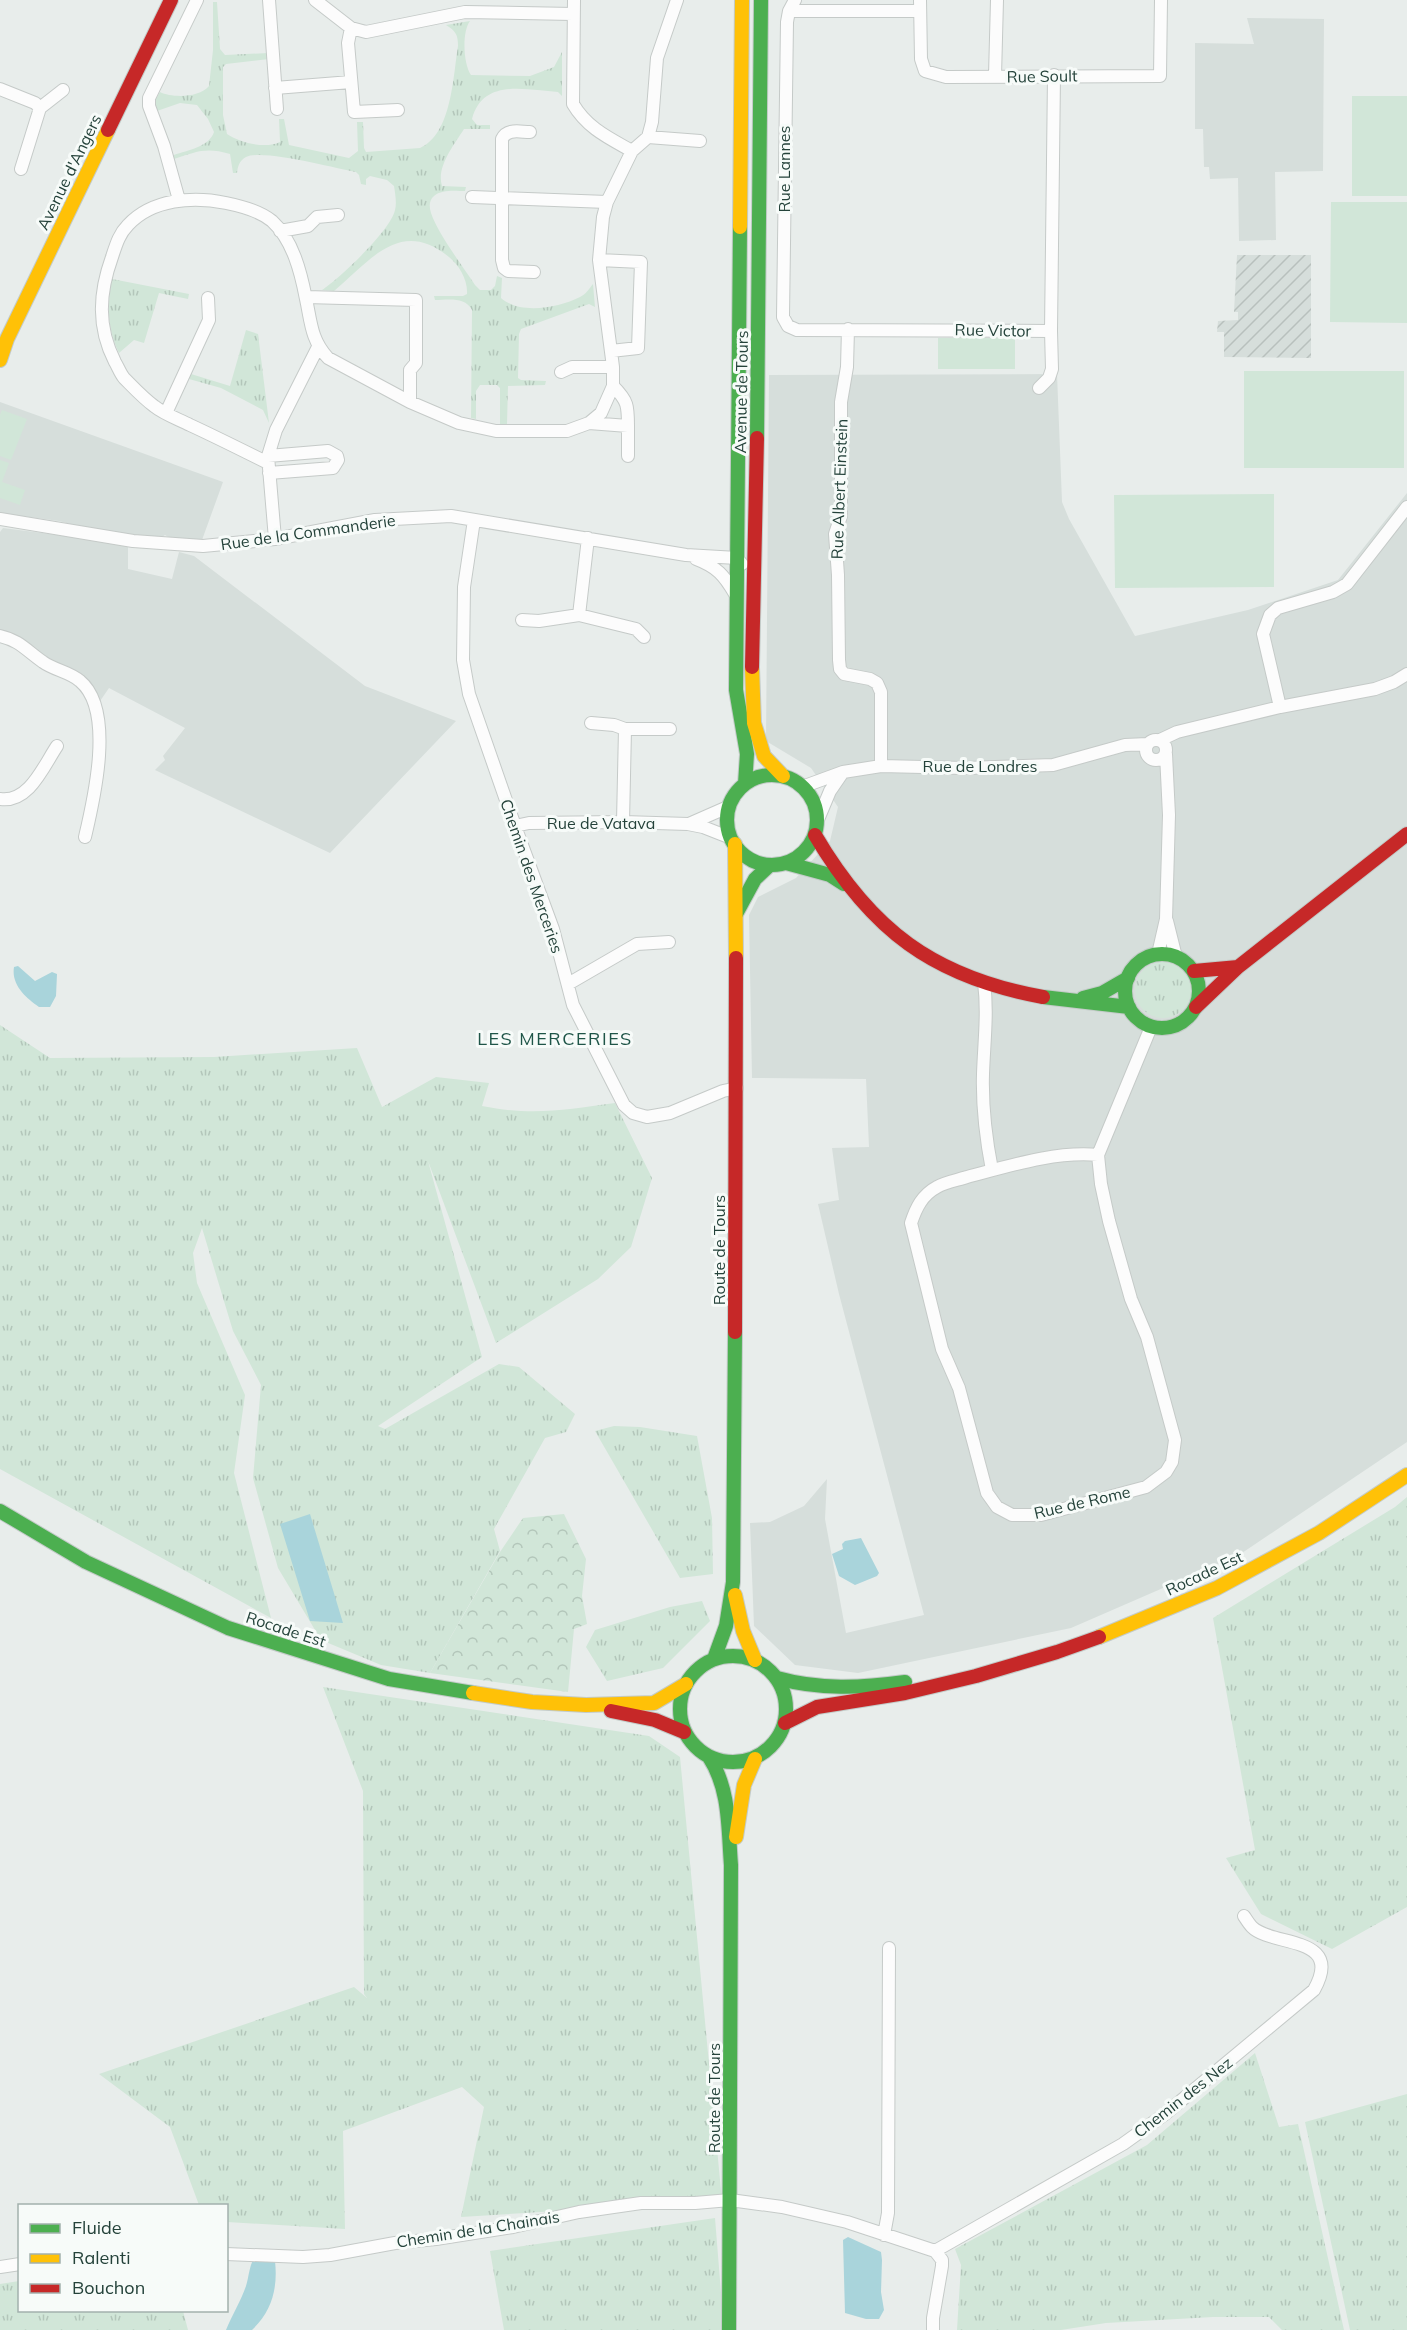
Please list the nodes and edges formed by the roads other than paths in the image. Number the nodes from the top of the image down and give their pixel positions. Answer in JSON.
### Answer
{"nodes":[{"id":1,"x":171,"y":0,"type":"edge"},
{"id":2,"x":197,"y":0,"type":"edge"},
{"id":3,"x":269,"y":0,"type":"edge"},
{"id":4,"x":315,"y":0,"type":"edge"},
{"id":5,"x":574,"y":0,"type":"edge"},
{"id":6,"x":678,"y":0,"type":"edge"},
{"id":7,"x":742,"y":0,"type":"edge"},
{"id":8,"x":761,"y":0,"type":"edge"},
{"id":9,"x":997,"y":0,"type":"edge"},
{"id":10,"x":1161,"y":0,"type":"edge"},
{"id":11,"x":920,"y":5,"type":"edge"},
{"id":12,"x":464,"y":6,"type":"edge"},
{"id":13,"x":792,"y":6,"type":"edge"},
{"id":14,"x":573,"y":14,"type":"junction"},
{"id":15,"x":351,"y":28,"type":"junction"},
{"id":16,"x":1054,"y":75,"type":"junction"},
{"id":17,"x":995,"y":76,"type":"junction"},
{"id":18,"x":351,"y":82,"type":"junction"},
{"id":19,"x":275,"y":88,"type":"junction"},
{"id":20,"x":0,"y":89,"type":"edge"},
{"id":21,"x":63,"y":90,"type":"dead end"},
{"id":22,"x":39,"y":108,"type":"junction"},
{"id":23,"x":277,"y":109,"type":"dead end"},
{"id":24,"x":398,"y":110,"type":"dead end"},
{"id":25,"x":530,"y":132,"type":"dead end"},
{"id":26,"x":648,"y":137,"type":"junction"},
{"id":27,"x":700,"y":141,"type":"dead end"},
{"id":28,"x":632,"y":151,"type":"junction"},
{"id":29,"x":21,"y":169,"type":"dead end"},
{"id":30,"x":472,"y":197,"type":"dead end"},
{"id":31,"x":179,"y":200,"type":"junction"},
{"id":32,"x":502,"y":200,"type":"junction"},
{"id":33,"x":607,"y":201,"type":"junction"},
{"id":34,"x":338,"y":215,"type":"dead end"},
{"id":35,"x":280,"y":231,"type":"junction"},
{"id":36,"x":599,"y":260,"type":"junction"},
{"id":37,"x":534,"y":272,"type":"dead end"},
{"id":38,"x":306,"y":297,"type":"junction"},
{"id":39,"x":208,"y":298,"type":"dead end"},
{"id":40,"x":788,"y":326,"type":"joint"},
{"id":41,"x":848,"y":329,"type":"junction"},
{"id":42,"x":1051,"y":331,"type":"junction"},
{"id":43,"x":318,"y":347,"type":"junction"},
{"id":44,"x":611,"y":351,"type":"junction"},
{"id":45,"x":0,"y":360,"type":"edge"},
{"id":46,"x":613,"y":367,"type":"junction"},
{"id":47,"x":561,"y":372,"type":"dead end"},
{"id":48,"x":613,"y":386,"type":"junction"},
{"id":49,"x":1039,"y":387,"type":"dead end"},
{"id":50,"x":411,"y":402,"type":"junction"},
{"id":51,"x":166,"y":413,"type":"junction"},
{"id":52,"x":589,"y":423,"type":"junction"},
{"id":53,"x":628,"y":426,"type":"junction"},
{"id":54,"x":628,"y":456,"type":"dead end"},
{"id":55,"x":268,"y":464,"type":"junction"},
{"id":56,"x":1407,"y":507,"type":"edge"},
{"id":57,"x":0,"y":519,"type":"edge"},
{"id":58,"x":474,"y":520,"type":"junction"},
{"id":59,"x":588,"y":538,"type":"junction"},
{"id":60,"x":275,"y":539,"type":"junction"},
{"id":61,"x":686,"y":555,"type":"junction"},
{"id":62,"x":737,"y":558,"type":"junction"},
{"id":63,"x":737,"y":597,"type":"junction"},
{"id":64,"x":579,"y":615,"type":"junction"},
{"id":65,"x":522,"y":620,"type":"dead end"},
{"id":66,"x":0,"y":636,"type":"edge"},
{"id":67,"x":644,"y":637,"type":"dead end"},
{"id":68,"x":752,"y":671,"type":"junction"},
{"id":69,"x":1407,"y":674,"type":"edge"},
{"id":70,"x":1280,"y":707,"type":"junction"},
{"id":71,"x":591,"y":723,"type":"dead end"},
{"id":72,"x":625,"y":729,"type":"junction"},
{"id":73,"x":670,"y":729,"type":"dead end"},
{"id":74,"x":57,"y":746,"type":"dead end"},
{"id":75,"x":1157,"y":751,"type":"junction"},
{"id":76,"x":881,"y":766,"type":"junction"},
{"id":77,"x":843,"y":772,"type":"junction"},
{"id":78,"x":783,"y":776,"type":"junction"},
{"id":79,"x":745,"y":784,"type":"junction"},
{"id":80,"x":802,"y":787,"type":"junction"},
{"id":81,"x":0,"y":799,"type":"edge"},
{"id":82,"x":730,"y":806,"type":"junction"},
{"id":83,"x":623,"y":822,"type":"junction"},
{"id":84,"x":688,"y":824,"type":"junction"},
{"id":85,"x":515,"y":826,"type":"junction"},
{"id":86,"x":816,"y":829,"type":"junction"},
{"id":87,"x":1407,"y":834,"type":"edge"},
{"id":88,"x":85,"y":837,"type":"dead end"},
{"id":89,"x":733,"y":841,"type":"junction"},
{"id":90,"x":786,"y":863,"type":"junction"},
{"id":91,"x":770,"y":865,"type":"junction"},
{"id":92,"x":850,"y":889,"type":"junction"},
{"id":93,"x":734,"y":918,"type":"junction"},
{"id":94,"x":1167,"y":920,"type":"junction"},
{"id":95,"x":669,"y":942,"type":"dead end"},
{"id":96,"x":1158,"y":954,"type":"junction"},
{"id":97,"x":1176,"y":957,"type":"junction"},
{"id":98,"x":1239,"y":967,"type":"junction"},
{"id":99,"x":1194,"y":971,"type":"junction"},
{"id":100,"x":1128,"y":978,"type":"junction"},
{"id":101,"x":984,"y":982,"type":"junction"},
{"id":102,"x":568,"y":984,"type":"junction"},
{"id":103,"x":1073,"y":1001,"type":"junction"},
{"id":104,"x":1196,"y":1006,"type":"junction"},
{"id":105,"x":1129,"y":1007,"type":"junction"},
{"id":106,"x":1151,"y":1027,"type":"junction"},
{"id":107,"x":736,"y":1088,"type":"junction"},
{"id":108,"x":1098,"y":1155,"type":"junction"},
{"id":109,"x":992,"y":1170,"type":"junction"},
{"id":110,"x":1407,"y":1474,"type":"edge"},
{"id":111,"x":0,"y":1511,"type":"edge"},
{"id":112,"x":733,"y":1582,"type":"junction"},
{"id":113,"x":714,"y":1659,"type":"junction"},
{"id":114,"x":755,"y":1660,"type":"junction"},
{"id":115,"x":998,"y":1668,"type":"junction"},
{"id":116,"x":777,"y":1678,"type":"junction"},
{"id":117,"x":686,"y":1684,"type":"junction"},
{"id":118,"x":586,"y":1705,"type":"junction"},
{"id":119,"x":785,"y":1723,"type":"junction"},
{"id":120,"x":684,"y":1732,"type":"junction"},
{"id":121,"x":709,"y":1757,"type":"junction"},
{"id":122,"x":755,"y":1759,"type":"junction"},
{"id":123,"x":731,"y":1865,"type":"junction"},
{"id":124,"x":1244,"y":1916,"type":"dead end"},
{"id":125,"x":889,"y":1948,"type":"dead end"},
{"id":126,"x":730,"y":2200,"type":"junction"},
{"id":127,"x":884,"y":2235,"type":"junction"},
{"id":128,"x":935,"y":2251,"type":"junction"},
{"id":129,"x":228,"y":2254,"type":"edge"},
{"id":130,"x":18,"y":2264,"type":"edge"},
{"id":131,"x":0,"y":2267,"type":"edge"},
{"id":132,"x":729,"y":2330,"type":"edge"},
{"id":133,"x":933,"y":2330,"type":"edge"}],
"edges":[{"from":1,"to":45,"type":"main road","name":"Avenue d'Angers"},
{"from":2,"to":31,"type":"street"},
{"from":3,"to":19,"type":"street"},
{"from":4,"to":15,"type":"street"},
{"from":5,"to":14,"type":"street"},
{"from":6,"to":26,"type":"street"},
{"from":7,"to":62,"type":"main road","name":"Avenue de Tours"},
{"from":8,"to":68,"type":"main road","name":"Avenue de Tours"},
{"from":9,"to":17,"type":"street"},
{"from":10,"to":16,"type":"street","name":"Rue Soult"},
{"from":11,"to":13,"type":"street","name":"Rue Lannes"},
{"from":11,"to":17,"type":"street","name":"Rue Soult"},
{"from":12,"to":14,"type":"street"},
{"from":12,"to":15,"type":"street"},
{"from":13,"to":40,"type":"street","name":"Rue Lannes"},
{"from":14,"to":28,"type":"street"},
{"from":15,"to":18,"type":"street"},
{"from":16,"to":17,"type":"street","name":"Rue Soult"},
{"from":16,"to":42,"type":"street","name":"Rue Victor"},
{"from":18,"to":19,"type":"street"},
{"from":18,"to":24,"type":"street"},
{"from":19,"to":23,"type":"street"},
{"from":20,"to":22,"type":"street"},
{"from":21,"to":22,"type":"street"},
{"from":22,"to":29,"type":"street"},
{"from":25,"to":32,"type":"street"},
{"from":26,"to":27,"type":"street"},
{"from":26,"to":28,"type":"street"},
{"from":28,"to":33,"type":"street"},
{"from":30,"to":32,"type":"street"},
{"from":31,"to":35,"type":"street"},
{"from":31,"to":51,"type":"street"},
{"from":32,"to":33,"type":"street"},
{"from":32,"to":37,"type":"street"},
{"from":33,"to":36,"type":"street"},
{"from":34,"to":35,"type":"street"},
{"from":35,"to":38,"type":"street"},
{"from":36,"to":44,"type":"street"},
{"from":36,"to":44,"type":"street"},
{"from":38,"to":43,"type":"street"},
{"from":38,"to":50,"type":"street"},
{"from":39,"to":51,"type":"street"},
{"from":40,"to":41,"type":"street","name":"Rue Victor"},
{"from":41,"to":42,"type":"street","name":"Rue Victor"},
{"from":41,"to":76,"type":"street","name":"Rue Albert Einstein"},
{"from":42,"to":49,"type":"street"},
{"from":43,"to":50,"type":"street"},
{"from":43,"to":55,"type":"street"},
{"from":44,"to":46,"type":"street"},
{"from":46,"to":47,"type":"street"},
{"from":46,"to":48,"type":"street"},
{"from":48,"to":52,"type":"street"},
{"from":48,"to":53,"type":"street"},
{"from":50,"to":52,"type":"street"},
{"from":51,"to":55,"type":"street"},
{"from":52,"to":53,"type":"street"},
{"from":53,"to":54,"type":"street"},
{"from":55,"to":60,"type":"street"},
{"from":56,"to":70,"type":"street"},
{"from":57,"to":60,"type":"street","name":"Rue de la Commanderie"},
{"from":58,"to":59,"type":"street","name":"Rue de la Commanderie"},
{"from":58,"to":60,"type":"street","name":"Rue de la Commanderie"},
{"from":58,"to":85,"type":"street","name":"Chemin des Merceries"},
{"from":59,"to":61,"type":"street","name":"Rue de la Commanderie"},
{"from":59,"to":64,"type":"street"},
{"from":61,"to":62,"type":"street","name":"Rue de la Commanderie"},
{"from":61,"to":63,"type":"street","name":"Rue de la Commanderie"},
{"from":62,"to":63,"type":"main road","name":"Avenue de Tours"},
{"from":62,"to":68,"type":"street"},
{"from":63,"to":79,"type":"main road","name":"Avenue de Tours"},
{"from":64,"to":65,"type":"street"},
{"from":64,"to":67,"type":"street"},
{"from":66,"to":88,"type":"street"},
{"from":68,"to":78,"type":"main road","name":"Avenue de Tours"},
{"from":69,"to":70,"type":"street","name":"Rue de Londres"},
{"from":70,"to":75,"type":"street","name":"Rue de Londres"},
{"from":71,"to":72,"type":"street"},
{"from":72,"to":73,"type":"street"},
{"from":72,"to":83,"type":"street"},
{"from":74,"to":81,"type":"street"},
{"from":75,"to":76,"type":"street","name":"Rue de Londres"},
{"from":75,"to":94,"type":"street"},
{"from":76,"to":77,"type":"street","name":"Rue de Londres"},
{"from":77,"to":80,"type":"street","name":"Rue de Londres"},
{"from":77,"to":86,"type":"street"},
{"from":78,"to":79,"type":"main road"},
{"from":78,"to":80,"type":"main road"},
{"from":79,"to":82,"type":"main road"},
{"from":80,"to":86,"type":"main road"},
{"from":82,"to":84,"type":"street","name":"Rue de Vatava"},
{"from":82,"to":89,"type":"main road"},
{"from":83,"to":84,"type":"street","name":"Rue de Vatava"},
{"from":83,"to":85,"type":"street","name":"Rue de Vatava"},
{"from":84,"to":89,"type":"street","name":"Rue de Vatava"},
{"from":85,"to":102,"type":"street","name":"Chemin des Merceries"},
{"from":86,"to":90,"type":"main road"},
{"from":86,"to":92,"type":"main road"},
{"from":87,"to":98,"type":"main road"},
{"from":89,"to":91,"type":"main road"},
{"from":89,"to":93,"type":"main road","name":"Route de Tours"},
{"from":90,"to":91,"type":"main road"},
{"from":90,"to":92,"type":"main road"},
{"from":91,"to":93,"type":"main road","name":"Route de Tours"},
{"from":92,"to":101,"type":"main road"},
{"from":93,"to":107,"type":"main road","name":"Route de Tours"},
{"from":94,"to":96,"type":"street"},
{"from":94,"to":97,"type":"street"},
{"from":95,"to":102,"type":"street"},
{"from":96,"to":97,"type":"main road"},
{"from":96,"to":100,"type":"main road"},
{"from":97,"to":99,"type":"main road"},
{"from":98,"to":99,"type":"main road"},
{"from":98,"to":104,"type":"main road"},
{"from":99,"to":104,"type":"main road"},
{"from":100,"to":103,"type":"main road"},
{"from":100,"to":105,"type":"main road"},
{"from":101,"to":103,"type":"main road"},
{"from":101,"to":109,"type":"street"},
{"from":102,"to":107,"type":"street","name":"Chemin des Merceries"},
{"from":103,"to":105,"type":"main road"},
{"from":104,"to":106,"type":"main road"},
{"from":105,"to":106,"type":"main road"},
{"from":106,"to":108,"type":"street","name":"Rue de Rome"},
{"from":107,"to":112,"type":"main road","name":"Route de Tours"},
{"from":108,"to":109,"type":"street","name":"Rue de Rome"},
{"from":108,"to":109,"type":"street","name":"Rue de Rome"},
{"from":110,"to":115,"type":"main road","name":"Rocade Est"},
{"from":111,"to":118,"type":"main road","name":"Rocade Est"},
{"from":112,"to":113,"type":"main road","name":"Route de Tours"},
{"from":112,"to":114,"type":"main road","name":"Route de Tours"},
{"from":113,"to":114,"type":"main road"},
{"from":113,"to":117,"type":"main road"},
{"from":114,"to":116,"type":"main road"},
{"from":115,"to":116,"type":"main road","name":"Rocade Est"},
{"from":115,"to":119,"type":"main road","name":"Rocade Est"},
{"from":116,"to":119,"type":"main road"},
{"from":117,"to":118,"type":"main road","name":"Rocade Est"},
{"from":117,"to":120,"type":"main road"},
{"from":118,"to":120,"type":"main road","name":"Rocade Est"},
{"from":119,"to":122,"type":"main road"},
{"from":120,"to":121,"type":"main road"},
{"from":121,"to":122,"type":"main road"},
{"from":121,"to":123,"type":"main road","name":"Route de Tours"},
{"from":122,"to":123,"type":"main road","name":"Route de Tours"},
{"from":123,"to":126,"type":"main road","name":"Route de Tours"},
{"from":124,"to":128,"type":"street","name":"Chemin des Nez"},
{"from":125,"to":127,"type":"street"},
{"from":126,"to":127,"type":"street","name":"Chemin de la Chainais"},
{"from":126,"to":129,"type":"street","name":"Chemin de la Chainais"},
{"from":126,"to":132,"type":"main road","name":"Route de Tours"},
{"from":127,"to":128,"type":"street","name":"Chemin de la Chainais"},
{"from":128,"to":133,"type":"street"},
{"from":130,"to":131,"type":"street"}]}
